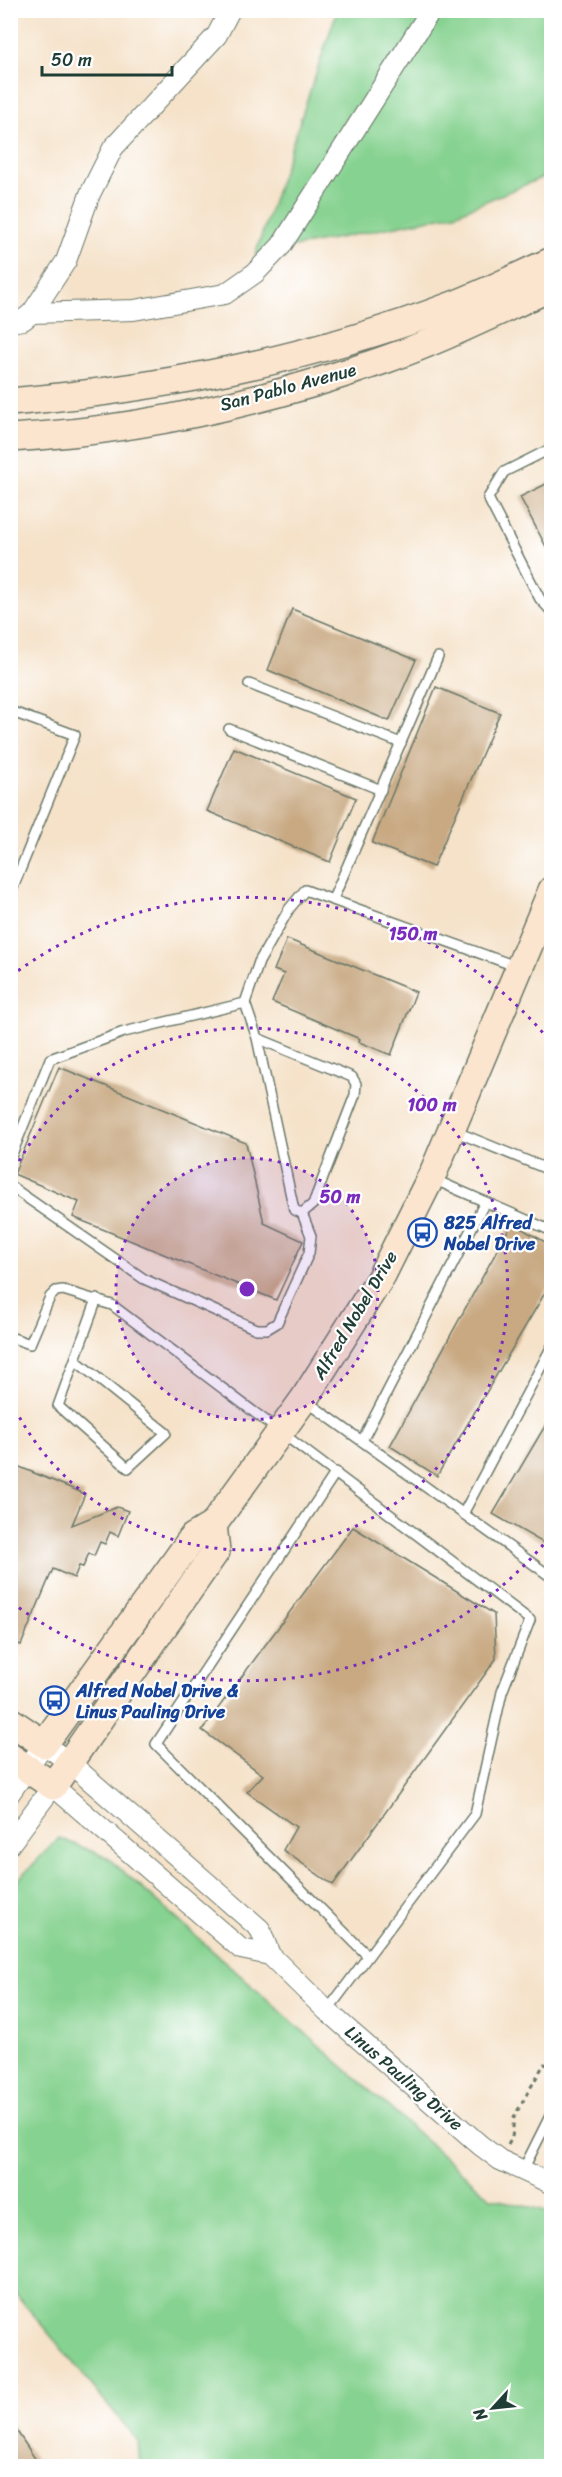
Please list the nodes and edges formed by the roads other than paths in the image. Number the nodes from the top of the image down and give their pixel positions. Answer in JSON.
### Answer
{"nodes":[{"id":1,"x":230,"y":10,"type":"edge"},
{"id":2,"x":431,"y":10,"type":"edge"},
{"id":3,"x":552,"y":261,"type":"edge"},
{"id":4,"x":552,"y":287,"type":"edge"},
{"id":5,"x":32,"y":313,"type":"junction"},
{"id":6,"x":10,"y":322,"type":"edge"},
{"id":7,"x":10,"y":402,"type":"edge"},
{"id":8,"x":10,"y":438,"type":"edge"},
{"id":9,"x":552,"y":448,"type":"edge"},
{"id":10,"x":552,"y":612,"type":"edge"},
{"id":11,"x":438,"y":657,"type":"dead end"},
{"id":12,"x":249,"y":684,"type":"dead end"},
{"id":13,"x":10,"y":711,"type":"edge"},
{"id":14,"x":229,"y":729,"type":"dead end"},
{"id":15,"x":401,"y":743,"type":"junction"},
{"id":16,"x":381,"y":790,"type":"junction"},
{"id":17,"x":552,"y":890,"type":"edge"},
{"id":18,"x":10,"y":896,"type":"edge"},
{"id":19,"x":333,"y":899,"type":"junction"},
{"id":20,"x":518,"y":967,"type":"junction"},
{"id":21,"x":246,"y":1003,"type":"junction"},
{"id":22,"x":257,"y":1038,"type":"junction"},
{"id":23,"x":451,"y":1129,"type":"junction"},
{"id":24,"x":10,"y":1159,"type":"edge"},
{"id":25,"x":552,"y":1171,"type":"edge"},
{"id":26,"x":430,"y":1178,"type":"junction"},
{"id":27,"x":10,"y":1186,"type":"edge"},
{"id":28,"x":485,"y":1202,"type":"junction"},
{"id":29,"x":302,"y":1213,"type":"junction"},
{"id":30,"x":552,"y":1231,"type":"edge"},
{"id":31,"x":97,"y":1299,"type":"junction"},
{"id":32,"x":10,"y":1337,"type":"edge"},
{"id":33,"x":552,"y":1346,"type":"edge"},
{"id":34,"x":75,"y":1360,"type":"junction"},
{"id":35,"x":304,"y":1399,"type":"junction"},
{"id":36,"x":282,"y":1431,"type":"junction"},
{"id":37,"x":362,"y":1441,"type":"junction"},
{"id":38,"x":336,"y":1472,"type":"junction"},
{"id":39,"x":463,"y":1514,"type":"junction"},
{"id":40,"x":213,"y":1525,"type":"junction"},
{"id":41,"x":552,"y":1573,"type":"edge"},
{"id":42,"x":10,"y":1720,"type":"edge"},
{"id":43,"x":44,"y":1744,"type":"junction"},
{"id":44,"x":19,"y":1762,"type":"edge"},
{"id":45,"x":70,"y":1763,"type":"junction"},
{"id":46,"x":53,"y":1786,"type":"junction"},
{"id":47,"x":10,"y":1793,"type":"edge"},
{"id":48,"x":10,"y":1844,"type":"edge"},
{"id":49,"x":270,"y":1955,"type":"junction"},
{"id":50,"x":368,"y":1956,"type":"junction"},
{"id":51,"x":327,"y":2011,"type":"junction"},
{"id":52,"x":550,"y":2118,"type":"edge"},
{"id":53,"x":522,"y":2172,"type":"junction"},
{"id":54,"x":552,"y":2184,"type":"edge"}],
"edges":[{"from":1,"to":5,"type":"street"},
{"from":2,"to":5,"type":"street"},
{"from":3,"to":7,"type":"street","name":"San Pablo Avenue"},
{"from":4,"to":8,"type":"street","name":"San Pablo Avenue"},
{"from":5,"to":6,"type":"street"},
{"from":9,"to":10,"type":"lane"},
{"from":11,"to":15,"type":"lane"},
{"from":12,"to":15,"type":"lane"},
{"from":13,"to":18,"type":"lane"},
{"from":14,"to":16,"type":"lane"},
{"from":15,"to":16,"type":"lane"},
{"from":16,"to":19,"type":"lane"},
{"from":17,"to":20,"type":"street","name":"Alfred Nobel Drive"},
{"from":19,"to":20,"type":"lane"},
{"from":19,"to":21,"type":"lane"},
{"from":20,"to":23,"type":"street","name":"Alfred Nobel Drive"},
{"from":21,"to":22,"type":"lane"},
{"from":21,"to":24,"type":"lane"},
{"from":22,"to":29,"type":"lane"},
{"from":22,"to":29,"type":"lane"},
{"from":23,"to":25,"type":"lane"},
{"from":23,"to":26,"type":"street","name":"Alfred Nobel Drive"},
{"from":26,"to":28,"type":"lane"},
{"from":26,"to":35,"type":"street","name":"Alfred Nobel Drive"},
{"from":27,"to":29,"type":"lane"},
{"from":28,"to":30,"type":"lane"},
{"from":28,"to":37,"type":"lane"},
{"from":31,"to":32,"type":"lane"},
{"from":31,"to":34,"type":"lane"},
{"from":31,"to":36,"type":"lane"},
{"from":33,"to":39,"type":"lane"},
{"from":34,"to":34,"type":"lane"},
{"from":35,"to":36,"type":"street","name":"Alfred Nobel Drive"},
{"from":35,"to":37,"type":"lane"},
{"from":36,"to":38,"type":"lane"},
{"from":36,"to":40,"type":"street","name":"Alfred Nobel Drive"},
{"from":37,"to":39,"type":"lane"},
{"from":38,"to":50,"type":"lane"},
{"from":38,"to":50,"type":"lane"},
{"from":39,"to":41,"type":"lane"},
{"from":40,"to":43,"type":"street","name":"Alfred Nobel Drive"},
{"from":40,"to":45,"type":"street"},
{"from":42,"to":43,"type":"street","name":"Linus Pauling Drive"},
{"from":43,"to":44,"type":"street","name":"Alfred Nobel Drive"},
{"from":43,"to":45,"type":"street","name":"Linus Pauling Drive"},
{"from":44,"to":46,"type":"street"},
{"from":44,"to":47,"type":"street","name":"Alfred Nobel Drive"},
{"from":45,"to":46,"type":"street"},
{"from":45,"to":49,"type":"street","name":"Linus Pauling Drive"},
{"from":46,"to":48,"type":"street"},
{"from":46,"to":49,"type":"street"},
{"from":49,"to":51,"type":"street","name":"Linus Pauling Drive"},
{"from":50,"to":51,"type":"lane"},
{"from":51,"to":53,"type":"street","name":"Linus Pauling Drive"},
{"from":52,"to":53,"type":"lane"},
{"from":53,"to":54,"type":"street","name":"Linus Pauling Drive"}]}
